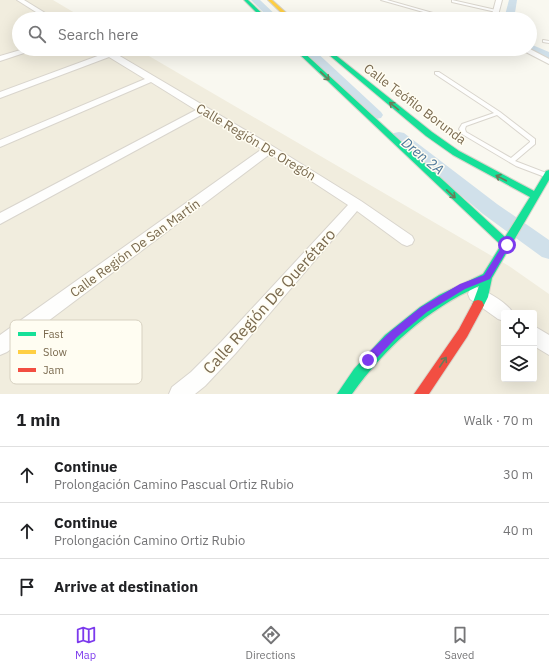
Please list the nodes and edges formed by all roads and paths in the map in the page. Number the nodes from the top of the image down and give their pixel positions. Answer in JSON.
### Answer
{"nodes":[{"id":1,"x":20,"y":0,"type":"edge"},
{"id":2,"x":246,"y":0,"type":"edge"},
{"id":3,"x":270,"y":0,"type":"edge"},
{"id":4,"x":383,"y":0,"type":"edge"},
{"id":5,"x":499,"y":0,"type":"edge"},
{"id":6,"x":453,"y":1,"type":"dead end"},
{"id":7,"x":496,"y":11,"type":"joint"},
{"id":8,"x":40,"y":12,"type":"edge"},
{"id":9,"x":259,"y":12,"type":"edge"},
{"id":10,"x":283,"y":12,"type":"edge"},
{"id":11,"x":427,"y":12,"type":"edge"},
{"id":12,"x":12,"y":55,"type":"edge"},
{"id":13,"x":96,"y":56,"type":"edge"},
{"id":14,"x":113,"y":56,"type":"edge"},
{"id":15,"x":304,"y":56,"type":"edge"},
{"id":16,"x":334,"y":56,"type":"edge"},
{"id":17,"x":537,"y":56,"type":"edge"},
{"id":18,"x":0,"y":59,"type":"edge"},
{"id":19,"x":549,"y":62,"type":"edge"},
{"id":20,"x":437,"y":73,"type":"dead end"},
{"id":21,"x":151,"y":79,"type":"junction"},
{"id":22,"x":0,"y":95,"type":"edge"},
{"id":23,"x":203,"y":110,"type":"junction"},
{"id":24,"x":498,"y":113,"type":"junction"},
{"id":25,"x":0,"y":144,"type":"edge"},
{"id":26,"x":270,"y":149,"type":"junction"},
{"id":27,"x":511,"y":161,"type":"junction"},
{"id":28,"x":548,"y":174,"type":"edge"},
{"id":29,"x":536,"y":196,"type":"junction"},
{"id":30,"x":356,"y":204,"type":"junction"},
{"id":31,"x":0,"y":219,"type":"edge"},
{"id":32,"x":407,"y":240,"type":"dead end"},
{"id":33,"x":507,"y":245,"type":"junction"},
{"id":34,"x":487,"y":277,"type":"junction"},
{"id":35,"x":462,"y":286,"type":"junction"},
{"id":36,"x":482,"y":297,"type":"junction"},
{"id":37,"x":501,"y":311,"type":"edge"},
{"id":38,"x":36,"y":320,"type":"edge"},
{"id":39,"x":537,"y":337,"type":"edge"},
{"id":40,"x":10,"y":339,"type":"edge"},
{"id":41,"x":0,"y":346,"type":"edge"},
{"id":42,"x":549,"y":346,"type":"edge"},
{"id":43,"x":179,"y":394,"type":"edge"},
{"id":44,"x":344,"y":394,"type":"edge"},
{"id":45,"x":421,"y":394,"type":"edge"}],
"edges":[{"from":1,"to":8,"type":"street"},
{"from":2,"to":9,"type":"street"},
{"from":3,"to":10,"type":"street"},
{"from":4,"to":11,"type":"lane"},
{"from":5,"to":7,"type":"street"},
{"from":6,"to":7,"type":"lane"},
{"from":12,"to":18,"type":"street"},
{"from":13,"to":22,"type":"street"},
{"from":14,"to":21,"type":"street","name":"Calle Región De Oregón"},
{"from":15,"to":33,"type":"street","one_way":true},
{"from":29,"to":16,"type":"street","name":"Calle Teófilo Borunda","one_way":true},
{"from":17,"to":19,"type":"street"},
{"from":20,"to":24,"type":"lane"},
{"from":21,"to":23,"type":"street","name":"Calle Región De Oregón"},
{"from":21,"to":25,"type":"street"},
{"from":23,"to":26,"type":"street","name":"Calle Región De Oregón"},
{"from":23,"to":31,"type":"street"},
{"from":24,"to":27,"type":"lane"},
{"from":24,"to":27,"type":"lane"},
{"from":26,"to":30,"type":"street","name":"Calle Región De Oregón"},
{"from":26,"to":38,"type":"street","name":"Calle Región De San Martín"},
{"from":27,"to":28,"type":"lane"},
{"from":28,"to":29,"type":"street"},
{"from":29,"to":33,"type":"street"},
{"from":30,"to":32,"type":"street","name":"Calle Región De Oregón"},
{"from":30,"to":43,"type":"street","name":"Calle Región De Querétaro"},
{"from":33,"to":34,"type":"street"},
{"from":34,"to":35,"type":"street"},
{"from":34,"to":36,"type":"street"},
{"from":35,"to":36,"type":"street"},
{"from":35,"to":44,"type":"street"},
{"from":36,"to":37,"type":"street"},
{"from":45,"to":36,"type":"street","one_way":true},
{"from":39,"to":42,"type":"street"},
{"from":40,"to":41,"type":"street","name":"Calle Región De San Martín"}]}
